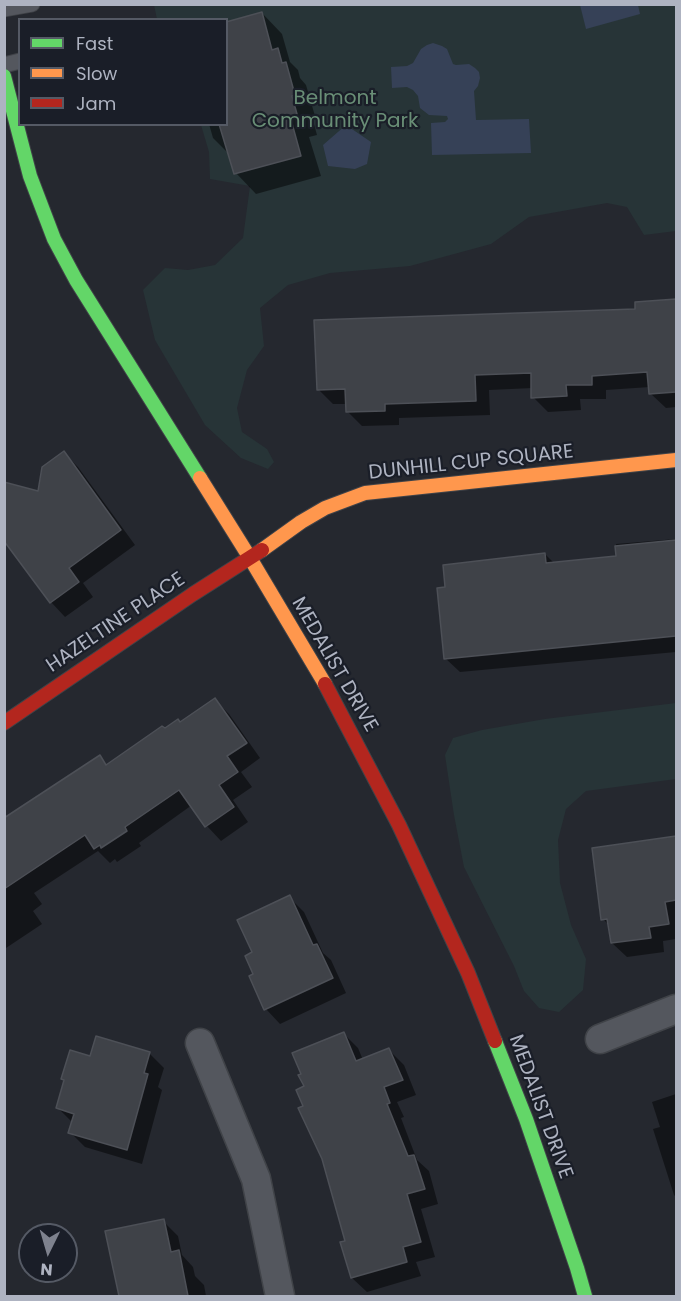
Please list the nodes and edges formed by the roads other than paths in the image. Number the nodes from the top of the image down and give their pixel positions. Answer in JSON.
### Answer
{"nodes":[{"id":1,"x":32,"y":4,"type":"edge"},
{"id":2,"x":4,"y":9,"type":"edge"},
{"id":3,"x":4,"y":76,"type":"edge"},
{"id":4,"x":676,"y":460,"type":"edge"},
{"id":5,"x":250,"y":558,"type":"junction"},
{"id":6,"x":4,"y":723,"type":"edge"},
{"id":7,"x":676,"y":1009,"type":"edge"},
{"id":8,"x":600,"y":1039,"type":"dead end"},
{"id":9,"x":200,"y":1043,"type":"dead end"},
{"id":10,"x":280,"y":1296,"type":"edge"},
{"id":11,"x":585,"y":1296,"type":"edge"}],
"edges":[{"from":1,"to":2,"type":"lane"},
{"from":3,"to":5,"type":"street","name":"MEDALIST DRIVE"},
{"from":4,"to":5,"type":"street","name":"DUNHILL CUP SQUARE"},
{"from":5,"to":6,"type":"street","name":"HAZELTINE PLACE"},
{"from":5,"to":11,"type":"street","name":"MEDALIST DRIVE"},
{"from":7,"to":8,"type":"street"},
{"from":9,"to":10,"type":"street"}]}
